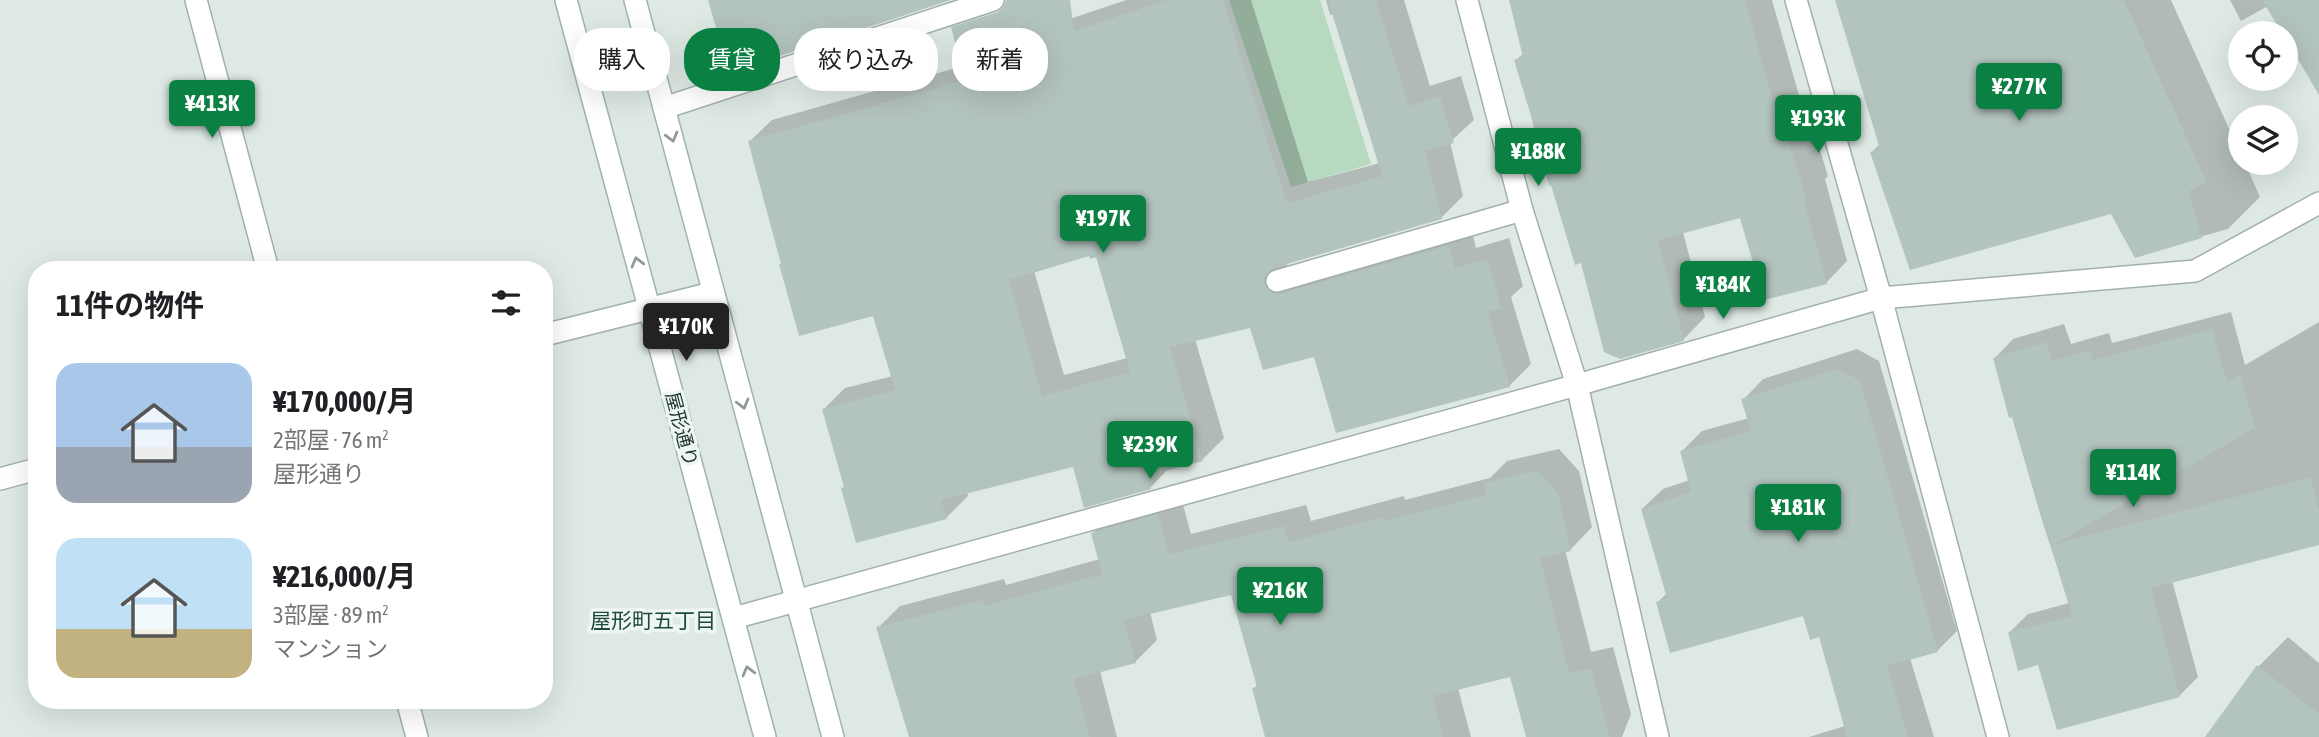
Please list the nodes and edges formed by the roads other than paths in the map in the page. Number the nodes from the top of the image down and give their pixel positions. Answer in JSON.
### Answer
{"nodes":[{"id":1,"x":196,"y":0,"type":"edge"},
{"id":2,"x":566,"y":0,"type":"edge"},
{"id":3,"x":635,"y":0,"type":"edge"},
{"id":4,"x":993,"y":0,"type":"edge"},
{"id":5,"x":1467,"y":0,"type":"edge"},
{"id":6,"x":1796,"y":0,"type":"edge"},
{"id":7,"x":664,"y":108,"type":"junction"},
{"id":8,"x":2319,"y":203,"type":"edge"},
{"id":9,"x":1522,"y":210,"type":"junction"},
{"id":10,"x":266,"y":261,"type":"edge"},
{"id":11,"x":1277,"y":281,"type":"dead end"},
{"id":12,"x":712,"y":293,"type":"junction"},
{"id":13,"x":1881,"y":298,"type":"junction"},
{"id":14,"x":649,"y":309,"type":"junction"},
{"id":15,"x":553,"y":333,"type":"edge"},
{"id":16,"x":1577,"y":385,"type":"junction"},
{"id":17,"x":28,"y":471,"type":"edge"},
{"id":18,"x":0,"y":479,"type":"edge"},
{"id":19,"x":796,"y":601,"type":"junction"},
{"id":20,"x":734,"y":618,"type":"junction"},
{"id":21,"x":409,"y":709,"type":"edge"},
{"id":22,"x":417,"y":737,"type":"edge"},
{"id":23,"x":765,"y":737,"type":"edge"},
{"id":24,"x":833,"y":737,"type":"edge"},
{"id":25,"x":1658,"y":737,"type":"edge"},
{"id":26,"x":1998,"y":737,"type":"edge"}],
"edges":[{"from":1,"to":10,"type":"street"},
{"from":14,"to":2,"type":"street","name":"屋形通り","one_way":true},
{"from":3,"to":7,"type":"street"},
{"from":4,"to":7,"type":"street"},
{"from":5,"to":9,"type":"street"},
{"from":6,"to":13,"type":"street"},
{"from":7,"to":12,"type":"street","one_way":true},
{"from":8,"to":13,"type":"street"},
{"from":9,"to":11,"type":"street"},
{"from":9,"to":16,"type":"street"},
{"from":12,"to":14,"type":"street"},
{"from":12,"to":19,"type":"street","one_way":true},
{"from":13,"to":16,"type":"street"},
{"from":13,"to":26,"type":"street"},
{"from":14,"to":15,"type":"street"},
{"from":14,"to":20,"type":"street","name":"屋形通り"},
{"from":16,"to":19,"type":"street"},
{"from":16,"to":25,"type":"street"},
{"from":17,"to":18,"type":"street"},
{"from":19,"to":20,"type":"street"},
{"from":19,"to":24,"type":"street"},
{"from":23,"to":20,"type":"street","name":"屋形通り","one_way":true},
{"from":21,"to":22,"type":"street"}]}
